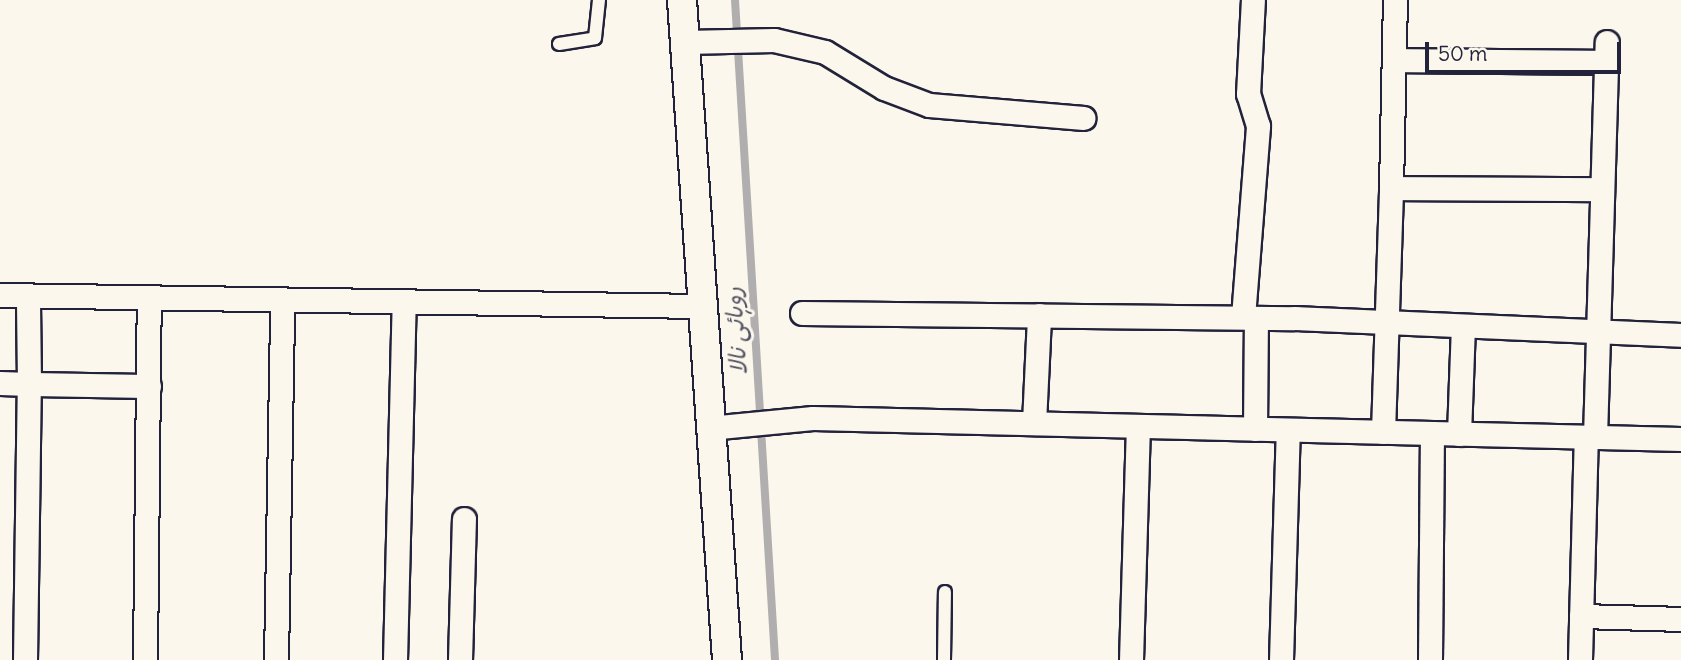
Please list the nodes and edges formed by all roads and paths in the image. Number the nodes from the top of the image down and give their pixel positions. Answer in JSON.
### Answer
{"nodes":[{"id":1,"x":599,"y":0,"type":"edge"},
{"id":2,"x":682,"y":0,"type":"edge"},
{"id":3,"x":1253,"y":0,"type":"edge"},
{"id":4,"x":1395,"y":0,"type":"edge"},
{"id":5,"x":698,"y":41,"type":"junction"},
{"id":6,"x":559,"y":44,"type":"dead end"},
{"id":7,"x":1394,"y":60,"type":"junction"},
{"id":8,"x":1083,"y":118,"type":"dead end"},
{"id":9,"x":1391,"y":188,"type":"junction"},
{"id":10,"x":1598,"y":189,"type":"junction"},
{"id":11,"x":0,"y":295,"type":"edge"},
{"id":12,"x":28,"y":296,"type":"junction"},
{"id":13,"x":149,"y":298,"type":"junction"},
{"id":14,"x":282,"y":300,"type":"junction"},
{"id":15,"x":404,"y":302,"type":"junction"},
{"id":16,"x":703,"y":306,"type":"junction"},
{"id":17,"x":802,"y":313,"type":"dead end"},
{"id":18,"x":1039,"y":315,"type":"junction"},
{"id":19,"x":1250,"y":318,"type":"junction"},
{"id":20,"x":1387,"y":322,"type":"junction"},
{"id":21,"x":1463,"y":326,"type":"junction"},
{"id":22,"x":1601,"y":332,"type":"junction"},
{"id":23,"x":1681,"y":335,"type":"edge"},
{"id":24,"x":0,"y":383,"type":"edge"},
{"id":25,"x":29,"y":384,"type":"junction"},
{"id":26,"x":149,"y":386,"type":"junction"},
{"id":27,"x":1034,"y":424,"type":"junction"},
{"id":28,"x":1138,"y":426,"type":"junction"},
{"id":29,"x":717,"y":427,"type":"junction"},
{"id":30,"x":1255,"y":429,"type":"junction"},
{"id":31,"x":1288,"y":430,"type":"junction"},
{"id":32,"x":1383,"y":432,"type":"junction"},
{"id":33,"x":1432,"y":433,"type":"junction"},
{"id":34,"x":1459,"y":434,"type":"junction"},
{"id":35,"x":1590,"y":437,"type":"junction"},
{"id":36,"x":1681,"y":439,"type":"edge"},
{"id":37,"x":464,"y":519,"type":"dead end"},
{"id":38,"x":945,"y":592,"type":"dead end"},
{"id":39,"x":1581,"y":616,"type":"junction"},
{"id":40,"x":1681,"y":619,"type":"edge"},
{"id":41,"x":24,"y":660,"type":"edge"},
{"id":42,"x":145,"y":660,"type":"edge"},
{"id":43,"x":276,"y":660,"type":"edge"},
{"id":44,"x":395,"y":660,"type":"edge"},
{"id":45,"x":460,"y":660,"type":"edge"},
{"id":46,"x":727,"y":660,"type":"edge"},
{"id":47,"x":944,"y":660,"type":"edge"},
{"id":48,"x":1131,"y":660,"type":"edge"},
{"id":49,"x":1281,"y":660,"type":"edge"},
{"id":50,"x":1430,"y":660,"type":"edge"},
{"id":51,"x":1580,"y":660,"type":"edge"}],
"edges":[{"from":1,"to":6,"type":"lane"},
{"from":2,"to":5,"type":"street"},
{"from":3,"to":19,"type":"street"},
{"from":4,"to":7,"type":"street"},
{"from":5,"to":8,"type":"street"},
{"from":5,"to":16,"type":"street"},
{"from":7,"to":9,"type":"street"},
{"from":7,"to":10,"type":"street"},
{"from":9,"to":10,"type":"street"},
{"from":9,"to":20,"type":"street"},
{"from":10,"to":22,"type":"street"},
{"from":11,"to":12,"type":"street"},
{"from":12,"to":13,"type":"street"},
{"from":12,"to":25,"type":"street"},
{"from":13,"to":14,"type":"street"},
{"from":13,"to":26,"type":"street"},
{"from":14,"to":15,"type":"street"},
{"from":14,"to":43,"type":"street"},
{"from":15,"to":16,"type":"street"},
{"from":15,"to":44,"type":"street"},
{"from":16,"to":29,"type":"street"},
{"from":17,"to":18,"type":"street"},
{"from":18,"to":19,"type":"street"},
{"from":18,"to":27,"type":"street"},
{"from":19,"to":20,"type":"street"},
{"from":19,"to":30,"type":"street"},
{"from":20,"to":21,"type":"street"},
{"from":20,"to":32,"type":"street"},
{"from":21,"to":22,"type":"street"},
{"from":21,"to":34,"type":"street"},
{"from":22,"to":23,"type":"street"},
{"from":22,"to":35,"type":"street"},
{"from":24,"to":25,"type":"street"},
{"from":25,"to":26,"type":"street"},
{"from":25,"to":41,"type":"street"},
{"from":26,"to":42,"type":"street"},
{"from":27,"to":28,"type":"street"},
{"from":27,"to":29,"type":"street"},
{"from":28,"to":30,"type":"street"},
{"from":28,"to":48,"type":"street"},
{"from":29,"to":46,"type":"street"},
{"from":30,"to":31,"type":"street"},
{"from":31,"to":32,"type":"street"},
{"from":31,"to":49,"type":"street"},
{"from":32,"to":33,"type":"street"},
{"from":33,"to":34,"type":"street"},
{"from":33,"to":50,"type":"street"},
{"from":34,"to":35,"type":"street"},
{"from":35,"to":36,"type":"street"},
{"from":35,"to":39,"type":"street"},
{"from":37,"to":45,"type":"street"},
{"from":38,"to":47,"type":"lane"},
{"from":39,"to":40,"type":"street"},
{"from":39,"to":51,"type":"street"}]}
